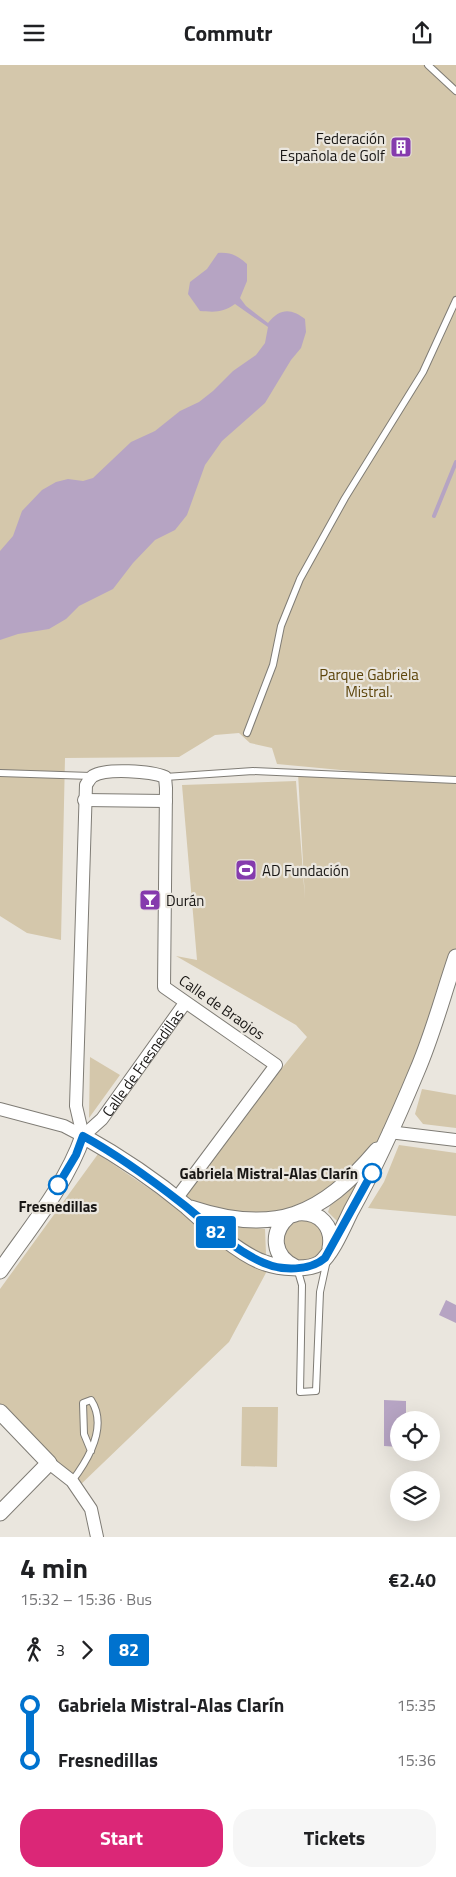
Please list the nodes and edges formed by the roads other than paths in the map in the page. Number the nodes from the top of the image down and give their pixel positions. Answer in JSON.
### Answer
{"nodes":[{"id":1,"x":428,"y":65,"type":"edge"},
{"id":2,"x":456,"y":91,"type":"edge"},
{"id":3,"x":456,"y":300,"type":"edge"},
{"id":4,"x":247,"y":733,"type":"dead end"},
{"id":5,"x":0,"y":773,"type":"edge"},
{"id":6,"x":92,"y":777,"type":"junction"},
{"id":7,"x":165,"y":777,"type":"junction"},
{"id":8,"x":456,"y":781,"type":"edge"},
{"id":9,"x":84,"y":800,"type":"junction"},
{"id":10,"x":166,"y":801,"type":"junction"},
{"id":11,"x":456,"y":957,"type":"edge"},
{"id":12,"x":185,"y":1003,"type":"junction"},
{"id":13,"x":0,"y":1109,"type":"edge"},
{"id":14,"x":388,"y":1135,"type":"junction"},
{"id":15,"x":83,"y":1136,"type":"junction"},
{"id":16,"x":456,"y":1141,"type":"edge"},
{"id":17,"x":181,"y":1203,"type":"junction"},
{"id":18,"x":293,"y":1215,"type":"junction"},
{"id":19,"x":330,"y":1250,"type":"junction"},
{"id":20,"x":296,"y":1267,"type":"junction"},
{"id":21,"x":0,"y":1271,"type":"edge"},
{"id":22,"x":0,"y":1413,"type":"edge"},
{"id":23,"x":90,"y":1451,"type":"junction"},
{"id":24,"x":49,"y":1463,"type":"junction"},
{"id":25,"x":72,"y":1481,"type":"junction"},
{"id":26,"x":0,"y":1513,"type":"edge"},
{"id":27,"x":97,"y":1537,"type":"edge"}],
"edges":[{"from":1,"to":2,"type":"lane"},
{"from":3,"to":4,"type":"lane"},
{"from":5,"to":6,"type":"lane"},
{"from":6,"to":7,"type":"street"},
{"from":6,"to":9,"type":"street"},
{"from":7,"to":8,"type":"lane"},
{"from":7,"to":10,"type":"street","name":"Calle de Braojos"},
{"from":9,"to":10,"type":"street"},
{"from":9,"to":15,"type":"street"},
{"from":10,"to":12,"type":"street","name":"Calle de Braojos"},
{"from":11,"to":14,"type":"street"},
{"from":12,"to":15,"type":"street","name":"Calle de Fresnedillas"},
{"from":12,"to":17,"type":"street","name":"Calle de Braojos"},
{"from":13,"to":15,"type":"street"},
{"from":14,"to":16,"type":"street"},
{"from":14,"to":18,"type":"street"},
{"from":14,"to":19,"type":"street"},
{"from":15,"to":17,"type":"street"},
{"from":15,"to":21,"type":"street","name":"Calle de Fresnedillas"},
{"from":17,"to":18,"type":"street"},
{"from":17,"to":20,"type":"street"},
{"from":18,"to":19,"type":"street"},
{"from":18,"to":20,"type":"street"},
{"from":19,"to":20,"type":"street"},
{"from":19,"to":20,"type":"lane"},
{"from":22,"to":24,"type":"street"},
{"from":23,"to":23,"type":"lane"},
{"from":23,"to":25,"type":"lane"},
{"from":24,"to":25,"type":"street"},
{"from":24,"to":26,"type":"street"},
{"from":25,"to":27,"type":"street"}]}
